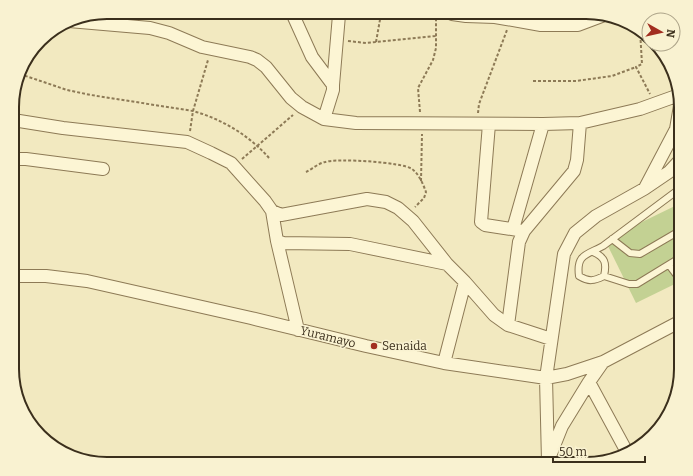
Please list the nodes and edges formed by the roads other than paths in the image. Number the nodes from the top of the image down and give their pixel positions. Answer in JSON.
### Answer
{"nodes":[{"id":1,"x":295,"y":19,"type":"edge"},
{"id":2,"x":339,"y":19,"type":"edge"},
{"id":3,"x":505,"y":19,"type":"edge"},
{"id":4,"x":593,"y":19,"type":"edge"},
{"id":5,"x":85,"y":22,"type":"edge"},
{"id":6,"x":333,"y":85,"type":"junction"},
{"id":7,"x":673,"y":97,"type":"edge"},
{"id":8,"x":324,"y":119,"type":"junction"},
{"id":9,"x":19,"y":121,"type":"edge"},
{"id":10,"x":580,"y":123,"type":"junction"},
{"id":11,"x":489,"y":124,"type":"junction"},
{"id":12,"x":543,"y":124,"type":"junction"},
{"id":13,"x":674,"y":133,"type":"edge"},
{"id":14,"x":19,"y":159,"type":"edge"},
{"id":15,"x":674,"y":167,"type":"edge"},
{"id":16,"x":103,"y":169,"type":"dead end"},
{"id":17,"x":644,"y":189,"type":"junction"},
{"id":18,"x":674,"y":193,"type":"edge"},
{"id":19,"x":272,"y":211,"type":"junction"},
{"id":20,"x":519,"y":230,"type":"junction"},
{"id":21,"x":674,"y":234,"type":"edge"},
{"id":22,"x":612,"y":239,"type":"junction"},
{"id":23,"x":277,"y":241,"type":"junction"},
{"id":24,"x":593,"y":252,"type":"junction"},
{"id":25,"x":674,"y":262,"type":"edge"},
{"id":26,"x":447,"y":264,"type":"junction"},
{"id":27,"x":669,"y":265,"type":"junction"},
{"id":28,"x":674,"y":272,"type":"edge"},
{"id":29,"x":19,"y":276,"type":"edge"},
{"id":30,"x":604,"y":276,"type":"junction"},
{"id":31,"x":466,"y":282,"type":"junction"},
{"id":32,"x":508,"y":325,"type":"junction"},
{"id":33,"x":674,"y":325,"type":"edge"},
{"id":34,"x":298,"y":330,"type":"junction"},
{"id":35,"x":551,"y":339,"type":"junction"},
{"id":36,"x":604,"y":362,"type":"junction"},
{"id":37,"x":444,"y":363,"type":"junction"},
{"id":38,"x":546,"y":378,"type":"junction"},
{"id":39,"x":589,"y":382,"type":"junction"},
{"id":40,"x":625,"y":448,"type":"edge"},
{"id":41,"x":547,"y":457,"type":"edge"},
{"id":42,"x":549,"y":457,"type":"edge"}],
"edges":[{"from":1,"to":6,"type":"street"},
{"from":2,"to":6,"type":"street"},
{"from":3,"to":4,"type":"street"},
{"from":5,"to":8,"type":"street"},
{"from":6,"to":8,"type":"street"},
{"from":7,"to":10,"type":"street"},
{"from":8,"to":11,"type":"street"},
{"from":9,"to":19,"type":"street"},
{"from":10,"to":12,"type":"street"},
{"from":10,"to":20,"type":"street"},
{"from":11,"to":12,"type":"street"},
{"from":11,"to":20,"type":"street"},
{"from":12,"to":20,"type":"street"},
{"from":13,"to":17,"type":"street"},
{"from":14,"to":16,"type":"street"},
{"from":15,"to":17,"type":"street"},
{"from":17,"to":35,"type":"street"},
{"from":18,"to":22,"type":"lane"},
{"from":19,"to":23,"type":"street"},
{"from":19,"to":26,"type":"street"},
{"from":20,"to":32,"type":"street"},
{"from":21,"to":22,"type":"lane"},
{"from":22,"to":24,"type":"lane"},
{"from":23,"to":26,"type":"street"},
{"from":23,"to":34,"type":"street"},
{"from":24,"to":30,"type":"lane"},
{"from":24,"to":30,"type":"lane"},
{"from":25,"to":27,"type":"lane"},
{"from":26,"to":31,"type":"street"},
{"from":27,"to":28,"type":"lane"},
{"from":27,"to":30,"type":"lane"},
{"from":29,"to":34,"type":"street","name":"Yuramayo"},
{"from":31,"to":32,"type":"street"},
{"from":31,"to":37,"type":"street"},
{"from":32,"to":35,"type":"street"},
{"from":33,"to":36,"type":"street","name":"Yuramayo"},
{"from":34,"to":37,"type":"street","name":"Yuramayo"},
{"from":35,"to":38,"type":"street"},
{"from":36,"to":38,"type":"street","name":"Yuramayo"},
{"from":36,"to":39,"type":"street"},
{"from":37,"to":38,"type":"street","name":"Yuramayo"},
{"from":38,"to":41,"type":"street"},
{"from":39,"to":40,"type":"street"},
{"from":39,"to":42,"type":"street"}]}
